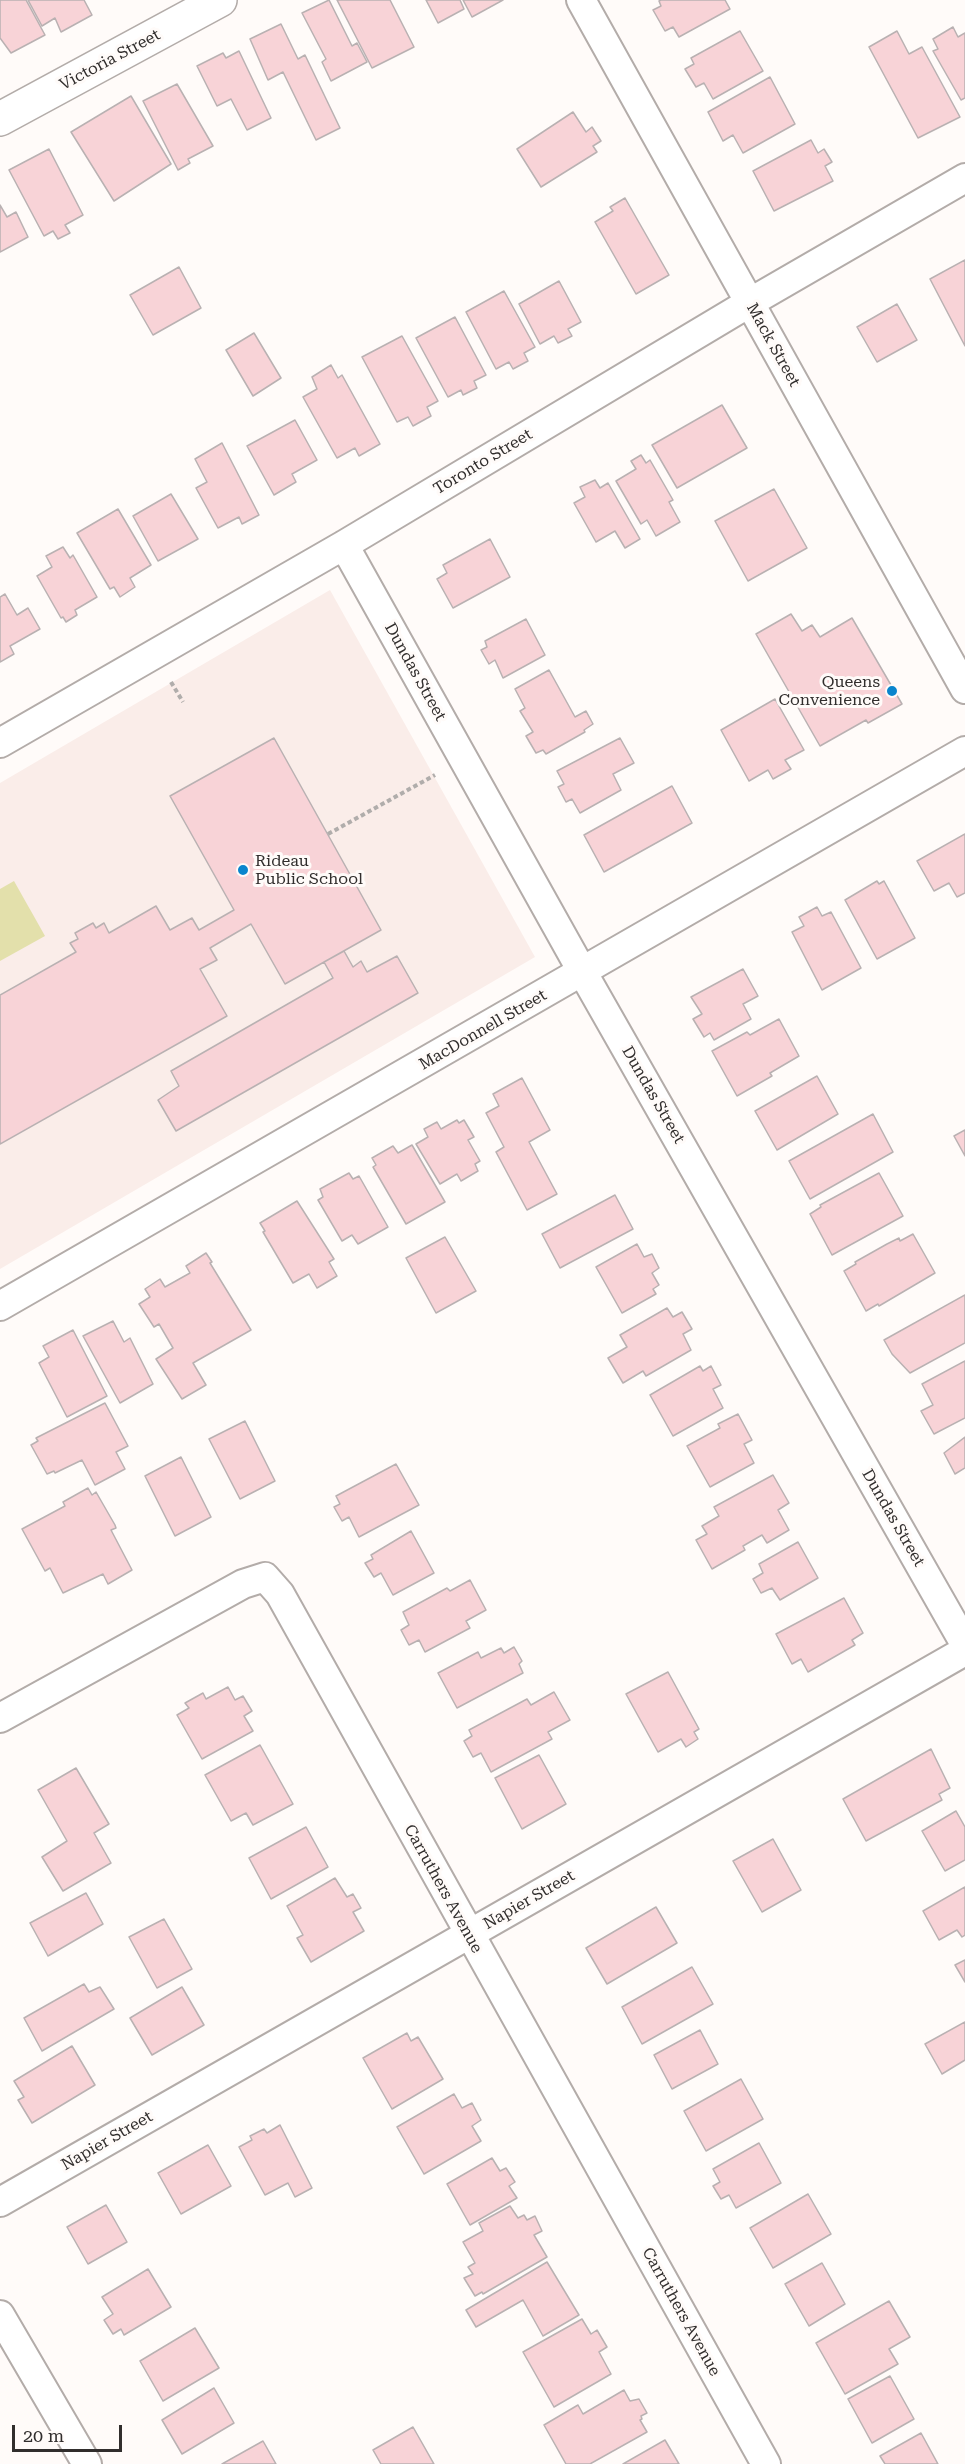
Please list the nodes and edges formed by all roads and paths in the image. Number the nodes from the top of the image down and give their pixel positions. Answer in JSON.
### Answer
{"nodes":[{"id":1,"x":220,"y":0,"type":"edge"},
{"id":2,"x":581,"y":0,"type":"edge"},
{"id":3,"x":0,"y":119,"type":"edge"},
{"id":4,"x":965,"y":178,"type":"edge"},
{"id":5,"x":749,"y":303,"type":"junction"},
{"id":6,"x":344,"y":545,"type":"junction"},
{"id":7,"x":170,"y":679,"type":"dead end"},
{"id":8,"x":965,"y":689,"type":"edge"},
{"id":9,"x":183,"y":702,"type":"dead end"},
{"id":10,"x":0,"y":743,"type":"edge"},
{"id":11,"x":965,"y":751,"type":"edge"},
{"id":12,"x":464,"y":761,"type":"junction"},
{"id":13,"x":328,"y":834,"type":"dead end"},
{"id":14,"x":583,"y":973,"type":"junction"},
{"id":15,"x":0,"y":1306,"type":"edge"},
{"id":16,"x":965,"y":1644,"type":"edge"},
{"id":17,"x":965,"y":1651,"type":"edge"},
{"id":18,"x":0,"y":1718,"type":"edge"},
{"id":19,"x":468,"y":1934,"type":"junction"},
{"id":20,"x":0,"y":2202,"type":"edge"},
{"id":21,"x":0,"y":2314,"type":"edge"},
{"id":22,"x":87,"y":2464,"type":"edge"},
{"id":23,"x":766,"y":2464,"type":"edge"}],
"edges":[{"from":1,"to":3,"type":"street","name":"Victoria Street"},
{"from":2,"to":5,"type":"street","name":"Mack Street"},
{"from":4,"to":5,"type":"street","name":"Toronto Street"},
{"from":5,"to":6,"type":"street","name":"Toronto Street"},
{"from":5,"to":8,"type":"street","name":"Mack Street"},
{"from":6,"to":10,"type":"street","name":"Toronto Street"},
{"from":6,"to":12,"type":"street","name":"Dundas Street"},
{"from":7,"to":9,"type":"path"},
{"from":11,"to":14,"type":"street","name":"MacDonnell Street"},
{"from":12,"to":13,"type":"path"},
{"from":12,"to":14,"type":"street","name":"Dundas Street"},
{"from":14,"to":15,"type":"street","name":"MacDonnell Street"},
{"from":14,"to":16,"type":"street","name":"Dundas Street"},
{"from":17,"to":19,"type":"street","name":"Napier Street"},
{"from":18,"to":19,"type":"street","name":"Carruthers Avenue"},
{"from":19,"to":20,"type":"street","name":"Napier Street"},
{"from":19,"to":23,"type":"street","name":"Carruthers Avenue"},
{"from":21,"to":22,"type":"street"}]}
